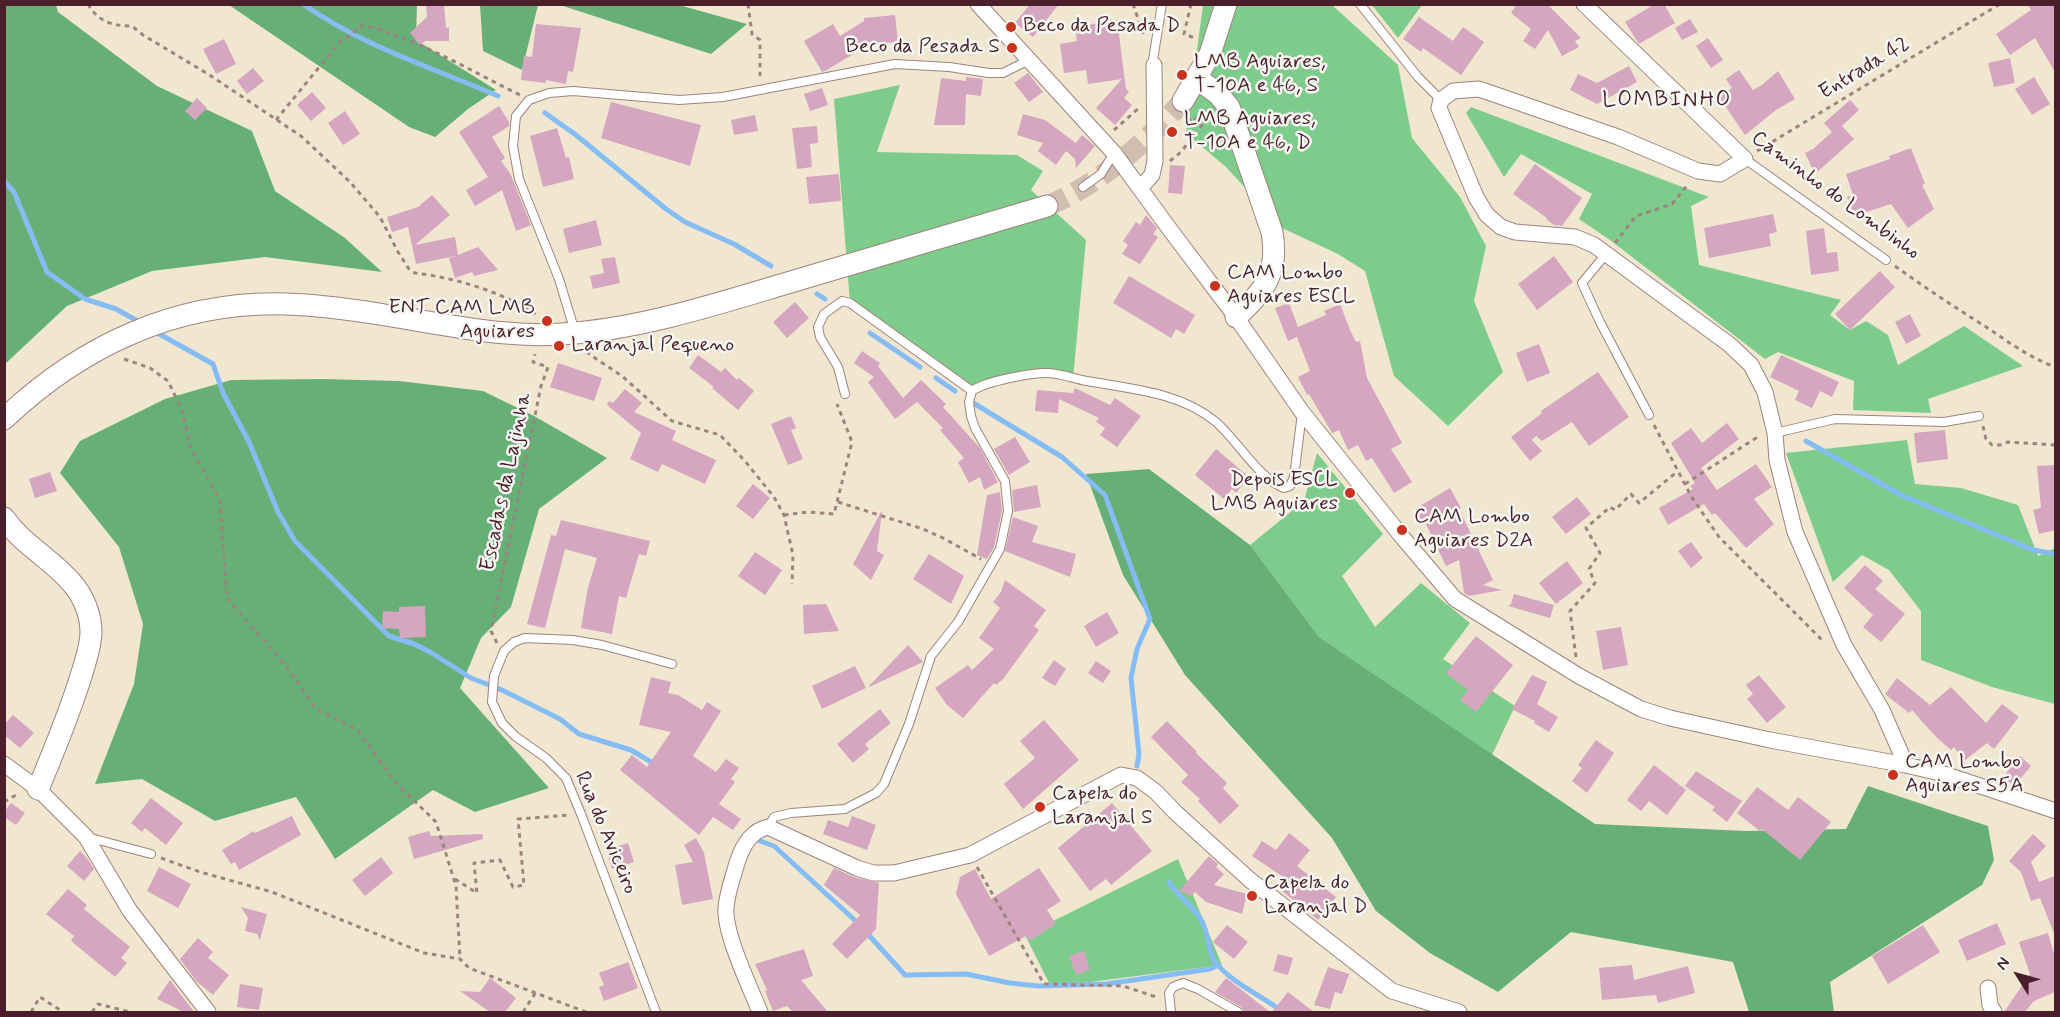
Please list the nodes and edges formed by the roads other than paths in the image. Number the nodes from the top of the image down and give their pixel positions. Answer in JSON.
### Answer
{"nodes":[{"id":1,"x":978,"y":4,"type":"edge"},
{"id":2,"x":1162,"y":4,"type":"edge"},
{"id":3,"x":1360,"y":4,"type":"edge"},
{"id":4,"x":1584,"y":4,"type":"edge"},
{"id":5,"x":1223,"y":15,"type":"edge"},
{"id":6,"x":1030,"y":60,"type":"junction"},
{"id":7,"x":1154,"y":62,"type":"joint"},
{"id":8,"x":1197,"y":78,"type":"junction"},
{"id":9,"x":1441,"y":100,"type":"junction"},
{"id":10,"x":1183,"y":101,"type":"tunnel mouth"},
{"id":11,"x":1114,"y":153,"type":"junction"},
{"id":12,"x":1746,"y":159,"type":"junction"},
{"id":13,"x":1083,"y":187,"type":"dead end"},
{"id":14,"x":1141,"y":187,"type":"junction"},
{"id":15,"x":1047,"y":206,"type":"tunnel mouth"},
{"id":16,"x":1606,"y":254,"type":"junction"},
{"id":17,"x":1886,"y":260,"type":"road end"},
{"id":18,"x":1236,"y":317,"type":"junction"},
{"id":19,"x":575,"y":333,"type":"junction"},
{"id":20,"x":972,"y":391,"type":"junction"},
{"id":21,"x":845,"y":394,"type":"road end"},
{"id":22,"x":1302,"y":412,"type":"junction"},
{"id":23,"x":1649,"y":415,"type":"road end"},
{"id":24,"x":1979,"y":416,"type":"dead end"},
{"id":25,"x":4,"y":419,"type":"edge"},
{"id":26,"x":1774,"y":429,"type":"junction"},
{"id":27,"x":4,"y":518,"type":"edge"},
{"id":28,"x":672,"y":664,"type":"dead end"},
{"id":29,"x":4,"y":764,"type":"edge"},
{"id":30,"x":1906,"y":765,"type":"junction"},
{"id":31,"x":38,"y":789,"type":"junction"},
{"id":32,"x":2055,"y":811,"type":"edge"},
{"id":33,"x":768,"y":827,"type":"junction"},
{"id":34,"x":86,"y":837,"type":"junction"},
{"id":35,"x":151,"y":854,"type":"road end"},
{"id":36,"x":1988,"y":988,"type":"dead end"},
{"id":37,"x":1170,"y":1008,"type":"edge"},
{"id":38,"x":208,"y":1012,"type":"edge"},
{"id":39,"x":656,"y":1012,"type":"edge"},
{"id":40,"x":760,"y":1012,"type":"edge"},
{"id":41,"x":1238,"y":1012,"type":"edge"},
{"id":42,"x":1459,"y":1012,"type":"edge"},
{"id":43,"x":1994,"y":1012,"type":"edge"}],
"edges":[{"from":1,"to":6,"type":"street"},
{"from":2,"to":7,"type":"lane"},
{"from":3,"to":9,"type":"lane"},
{"from":4,"to":12,"type":"street","name":"Caminho do Lombinho"},
{"from":5,"to":8,"type":"main road"},
{"from":6,"to":11,"type":"street"},
{"from":6,"to":19,"type":"lane"},
{"from":7,"to":14,"type":"street"},
{"from":8,"to":10,"type":"main road"},
{"from":8,"to":18,"type":"main road"},
{"from":9,"to":12,"type":"street"},
{"from":9,"to":16,"type":"street"},
{"from":11,"to":13,"type":"lane"},
{"from":11,"to":14,"type":"street"},
{"from":12,"to":17,"type":"lane","name":"Caminho do Lombinho"},
{"from":14,"to":18,"type":"street"},
{"from":15,"to":19,"type":"main road"},
{"from":16,"to":23,"type":"lane"},
{"from":16,"to":26,"type":"street"},
{"from":18,"to":22,"type":"street"},
{"from":19,"to":25,"type":"main road"},
{"from":20,"to":21,"type":"lane"},
{"from":20,"to":22,"type":"lane"},
{"from":20,"to":33,"type":"lane"},
{"from":22,"to":30,"type":"street"},
{"from":24,"to":26,"type":"lane"},
{"from":26,"to":30,"type":"street"},
{"from":27,"to":31,"type":"main road"},
{"from":28,"to":39,"type":"lane","name":"Rua do Aviceiro"},
{"from":29,"to":31,"type":"street"},
{"from":30,"to":32,"type":"street"},
{"from":31,"to":34,"type":"street"},
{"from":33,"to":40,"type":"street"},
{"from":33,"to":42,"type":"street"},
{"from":34,"to":35,"type":"lane"},
{"from":34,"to":38,"type":"street"},
{"from":36,"to":43,"type":"street"},
{"from":37,"to":41,"type":"lane"}]}
